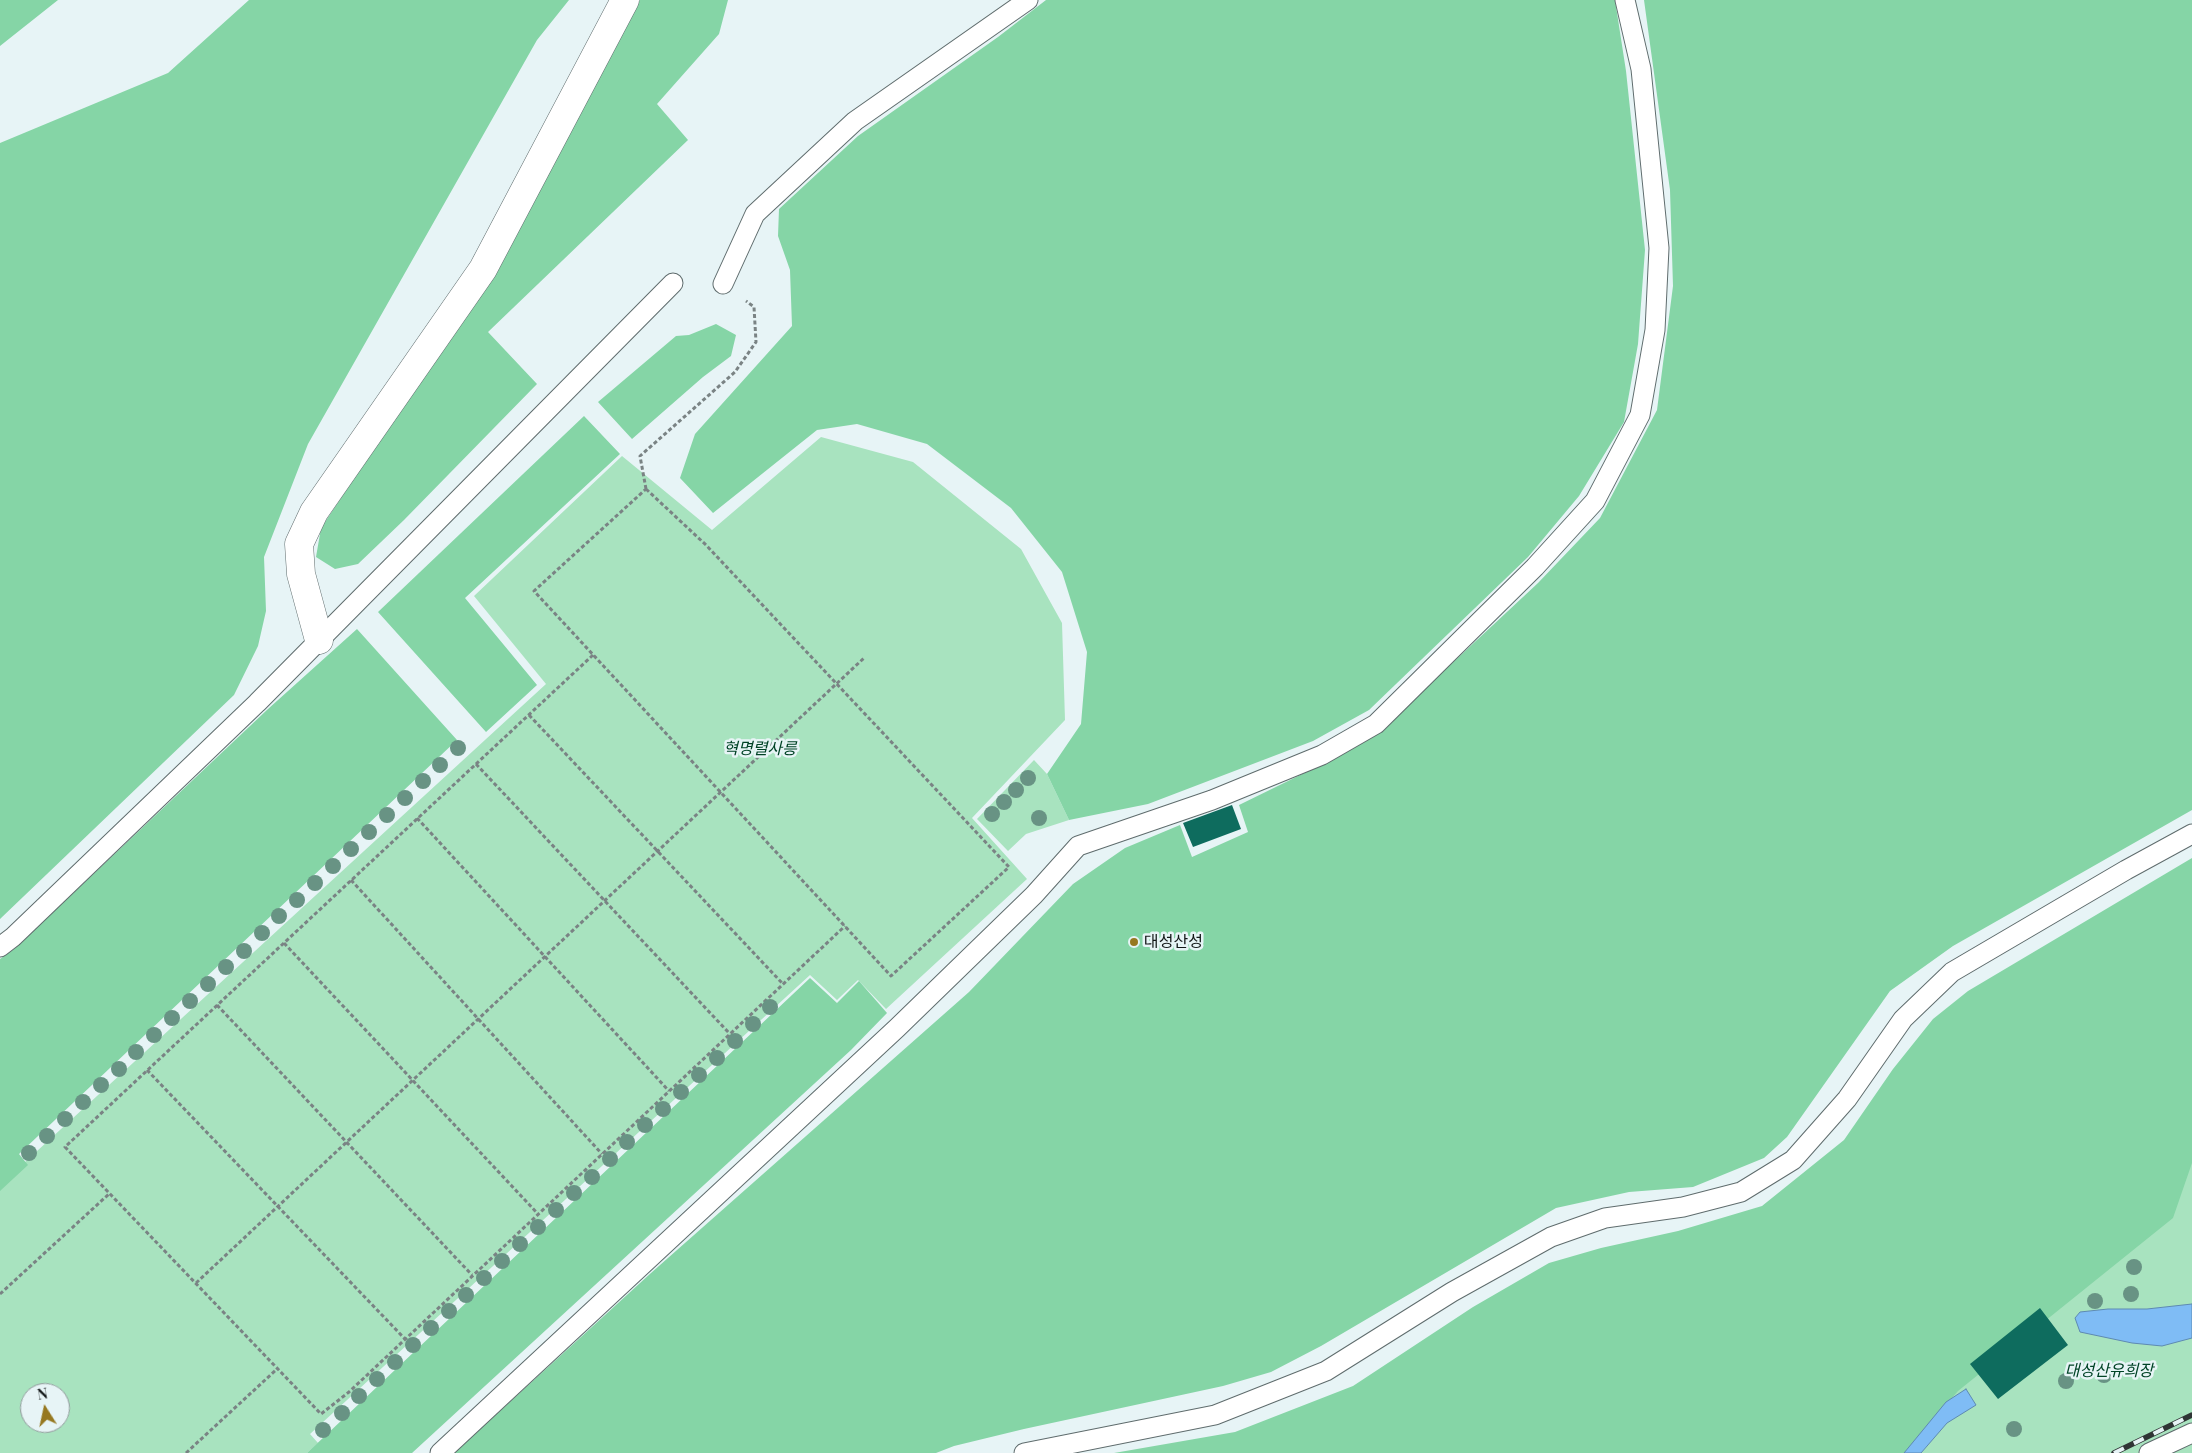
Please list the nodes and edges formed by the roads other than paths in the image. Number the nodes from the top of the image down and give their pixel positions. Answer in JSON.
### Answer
{"nodes":[{"id":1,"x":626,"y":0,"type":"edge"},
{"id":2,"x":1028,"y":0,"type":"edge"},
{"id":3,"x":1625,"y":0,"type":"edge"},
{"id":4,"x":673,"y":283,"type":"dead end"},
{"id":5,"x":722,"y":284,"type":"road end"},
{"id":6,"x":319,"y":640,"type":"junction"},
{"id":7,"x":2192,"y":834,"type":"edge"},
{"id":8,"x":0,"y":946,"type":"edge"},
{"id":9,"x":2192,"y":1434,"type":"edge"},
{"id":10,"x":440,"y":1453,"type":"edge"},
{"id":11,"x":1024,"y":1453,"type":"edge"},
{"id":12,"x":2149,"y":1453,"type":"edge"}],
"edges":[{"from":1,"to":6,"type":"street"},
{"from":2,"to":5,"type":"lane"},
{"from":3,"to":10,"type":"lane"},
{"from":4,"to":6,"type":"lane"},
{"from":6,"to":8,"type":"lane"},
{"from":7,"to":11,"type":"lane"},
{"from":9,"to":12,"type":"lane"}]}
